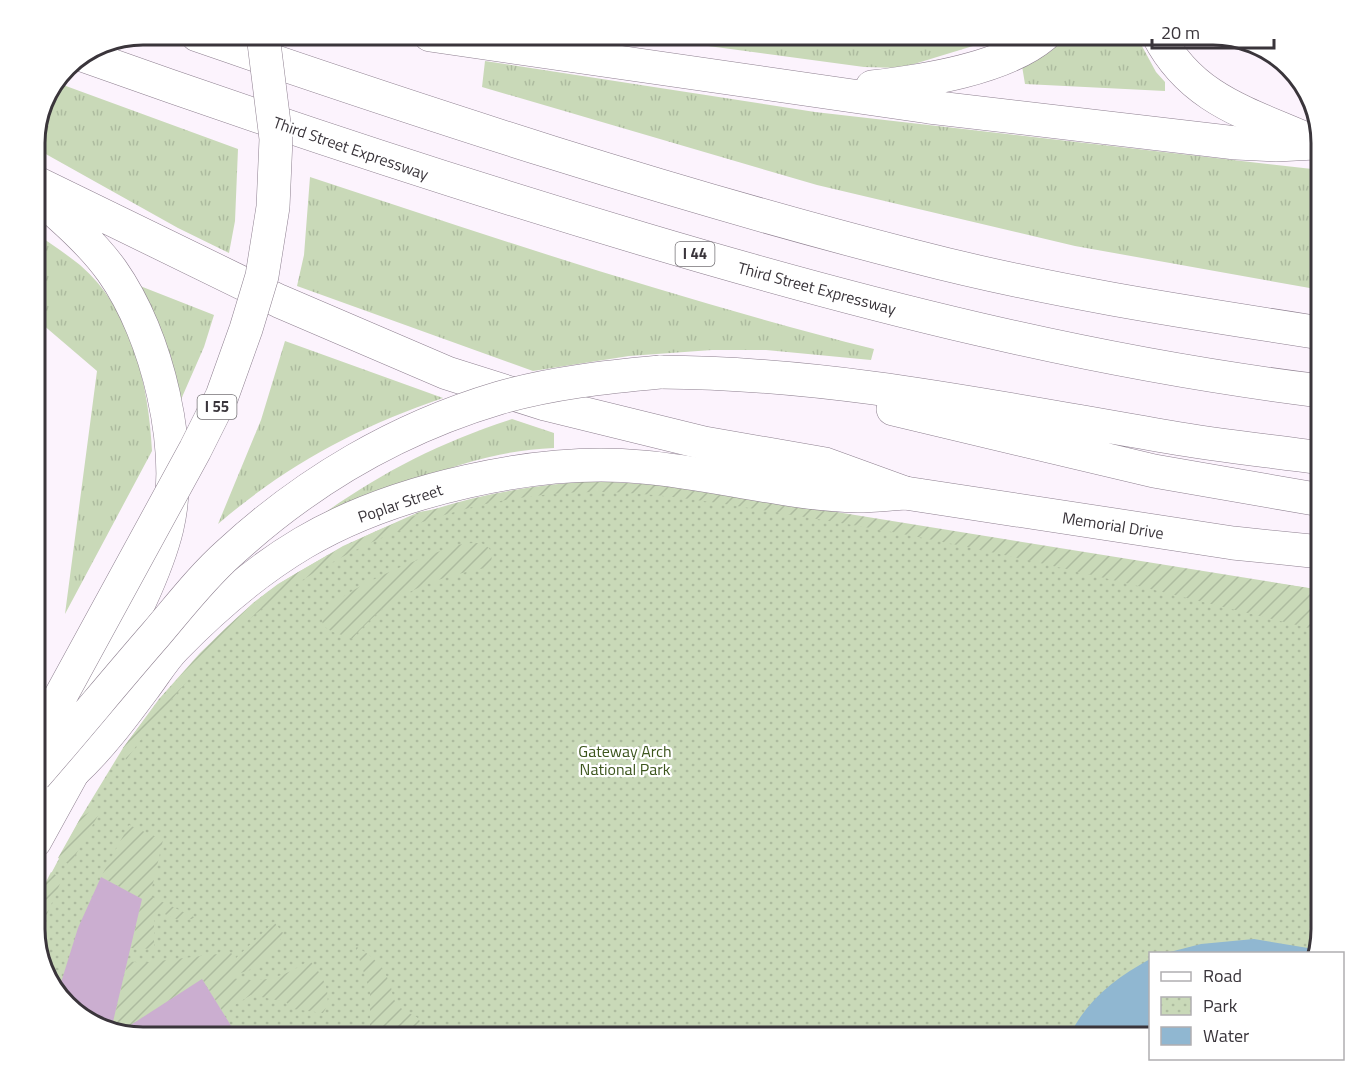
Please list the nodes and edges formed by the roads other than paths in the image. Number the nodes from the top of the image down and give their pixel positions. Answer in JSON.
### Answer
{"nodes":[{"id":1,"x":230,"y":45,"type":"edge"},
{"id":2,"x":264,"y":45,"type":"edge"},
{"id":3,"x":507,"y":45,"type":"edge"},
{"id":4,"x":1025,"y":45,"type":"edge"},
{"id":5,"x":1164,"y":45,"type":"edge"},
{"id":6,"x":93,"y":60,"type":"edge"},
{"id":7,"x":831,"y":91,"type":"junction"},
{"id":8,"x":1311,"y":140,"type":"edge"},
{"id":9,"x":1311,"y":144,"type":"edge"},
{"id":10,"x":45,"y":187,"type":"edge"},
{"id":11,"x":45,"y":202,"type":"edge"},
{"id":12,"x":1311,"y":331,"type":"edge"},
{"id":13,"x":788,"y":377,"type":"junction"},
{"id":14,"x":1311,"y":389,"type":"edge"},
{"id":15,"x":1311,"y":456,"type":"edge"},
{"id":16,"x":905,"y":493,"type":"junction"},
{"id":17,"x":1311,"y":499,"type":"edge"},
{"id":18,"x":1311,"y":551,"type":"edge"},
{"id":19,"x":45,"y":725,"type":"edge"},
{"id":20,"x":45,"y":763,"type":"edge"},
{"id":21,"x":45,"y":764,"type":"edge"},
{"id":22,"x":73,"y":772,"type":"junction"},
{"id":23,"x":45,"y":823,"type":"edge"}],
"edges":[{"from":1,"to":12,"type":"main road"},
{"from":2,"to":19,"type":"main road","number":"I 55","bridge":true},
{"from":3,"to":7,"type":"main road"},
{"from":4,"to":7,"type":"main road"},
{"from":5,"to":8,"type":"main road"},
{"from":6,"to":14,"type":"main road","name":"Third Street Expressway","number":"I 44"},
{"from":7,"to":9,"type":"main road"},
{"from":10,"to":16,"type":"main road"},
{"from":11,"to":22,"type":"main road"},
{"from":13,"to":15,"type":"main road"},
{"from":13,"to":17,"type":"main road"},
{"from":13,"to":21,"type":"main road","bridge":true},
{"from":16,"to":18,"type":"main road","name":"Memorial Drive"},
{"from":16,"to":22,"type":"main road","name":"Poplar Street"},
{"from":20,"to":22,"type":"main road"},
{"from":22,"to":23,"type":"main road","name":"Poplar Street"}]}
